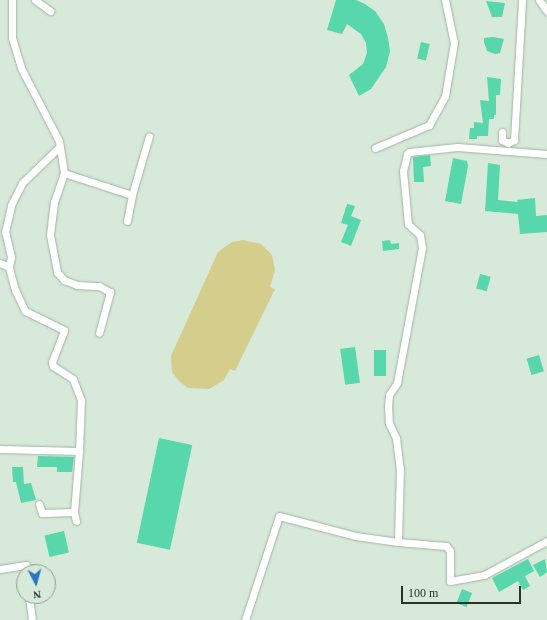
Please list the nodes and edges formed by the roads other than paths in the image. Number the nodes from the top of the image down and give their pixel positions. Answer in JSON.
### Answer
{"nodes":[{"id":1,"x":12,"y":0,"type":"edge"},
{"id":2,"x":35,"y":0,"type":"edge"},
{"id":3,"x":445,"y":0,"type":"edge"},
{"id":4,"x":522,"y":0,"type":"edge"},
{"id":5,"x":539,"y":0,"type":"edge"},
{"id":6,"x":50,"y":11,"type":"dead end"},
{"id":7,"x":547,"y":12,"type":"edge"},
{"id":8,"x":502,"y":132,"type":"dead end"},
{"id":9,"x":150,"y":136,"type":"dead end"},
{"id":10,"x":58,"y":148,"type":"junction"},
{"id":11,"x":375,"y":148,"type":"dead end"},
{"id":12,"x":547,"y":154,"type":"edge"},
{"id":13,"x":64,"y":173,"type":"junction"},
{"id":14,"x":132,"y":195,"type":"junction"},
{"id":15,"x":127,"y":221,"type":"dead end"},
{"id":16,"x":0,"y":263,"type":"edge"},
{"id":17,"x":9,"y":267,"type":"junction"},
{"id":18,"x":99,"y":333,"type":"dead end"},
{"id":19,"x":0,"y":449,"type":"edge"},
{"id":20,"x":79,"y":451,"type":"junction"},
{"id":21,"x":39,"y":504,"type":"dead end"},
{"id":22,"x":74,"y":512,"type":"junction"},
{"id":23,"x":76,"y":521,"type":"dead end"},
{"id":24,"x":547,"y":541,"type":"edge"},
{"id":25,"x":398,"y":542,"type":"junction"},
{"id":26,"x":16,"y":567,"type":"edge"},
{"id":27,"x":0,"y":569,"type":"edge"},
{"id":28,"x":30,"y":604,"type":"edge"},
{"id":29,"x":32,"y":620,"type":"edge"},
{"id":30,"x":245,"y":620,"type":"edge"}],
"edges":[{"from":1,"to":10,"type":"street"},
{"from":2,"to":6,"type":"street"},
{"from":3,"to":11,"type":"street"},
{"from":4,"to":8,"type":"street"},
{"from":5,"to":7,"type":"street"},
{"from":9,"to":14,"type":"street"},
{"from":10,"to":13,"type":"street"},
{"from":10,"to":17,"type":"street"},
{"from":12,"to":25,"type":"street"},
{"from":13,"to":14,"type":"street"},
{"from":13,"to":18,"type":"street"},
{"from":14,"to":15,"type":"street"},
{"from":16,"to":17,"type":"street"},
{"from":17,"to":20,"type":"street"},
{"from":19,"to":20,"type":"street"},
{"from":20,"to":22,"type":"street"},
{"from":21,"to":22,"type":"street"},
{"from":22,"to":23,"type":"street"},
{"from":24,"to":25,"type":"street"},
{"from":25,"to":30,"type":"street"},
{"from":26,"to":27,"type":"street"},
{"from":28,"to":29,"type":"street"}]}
